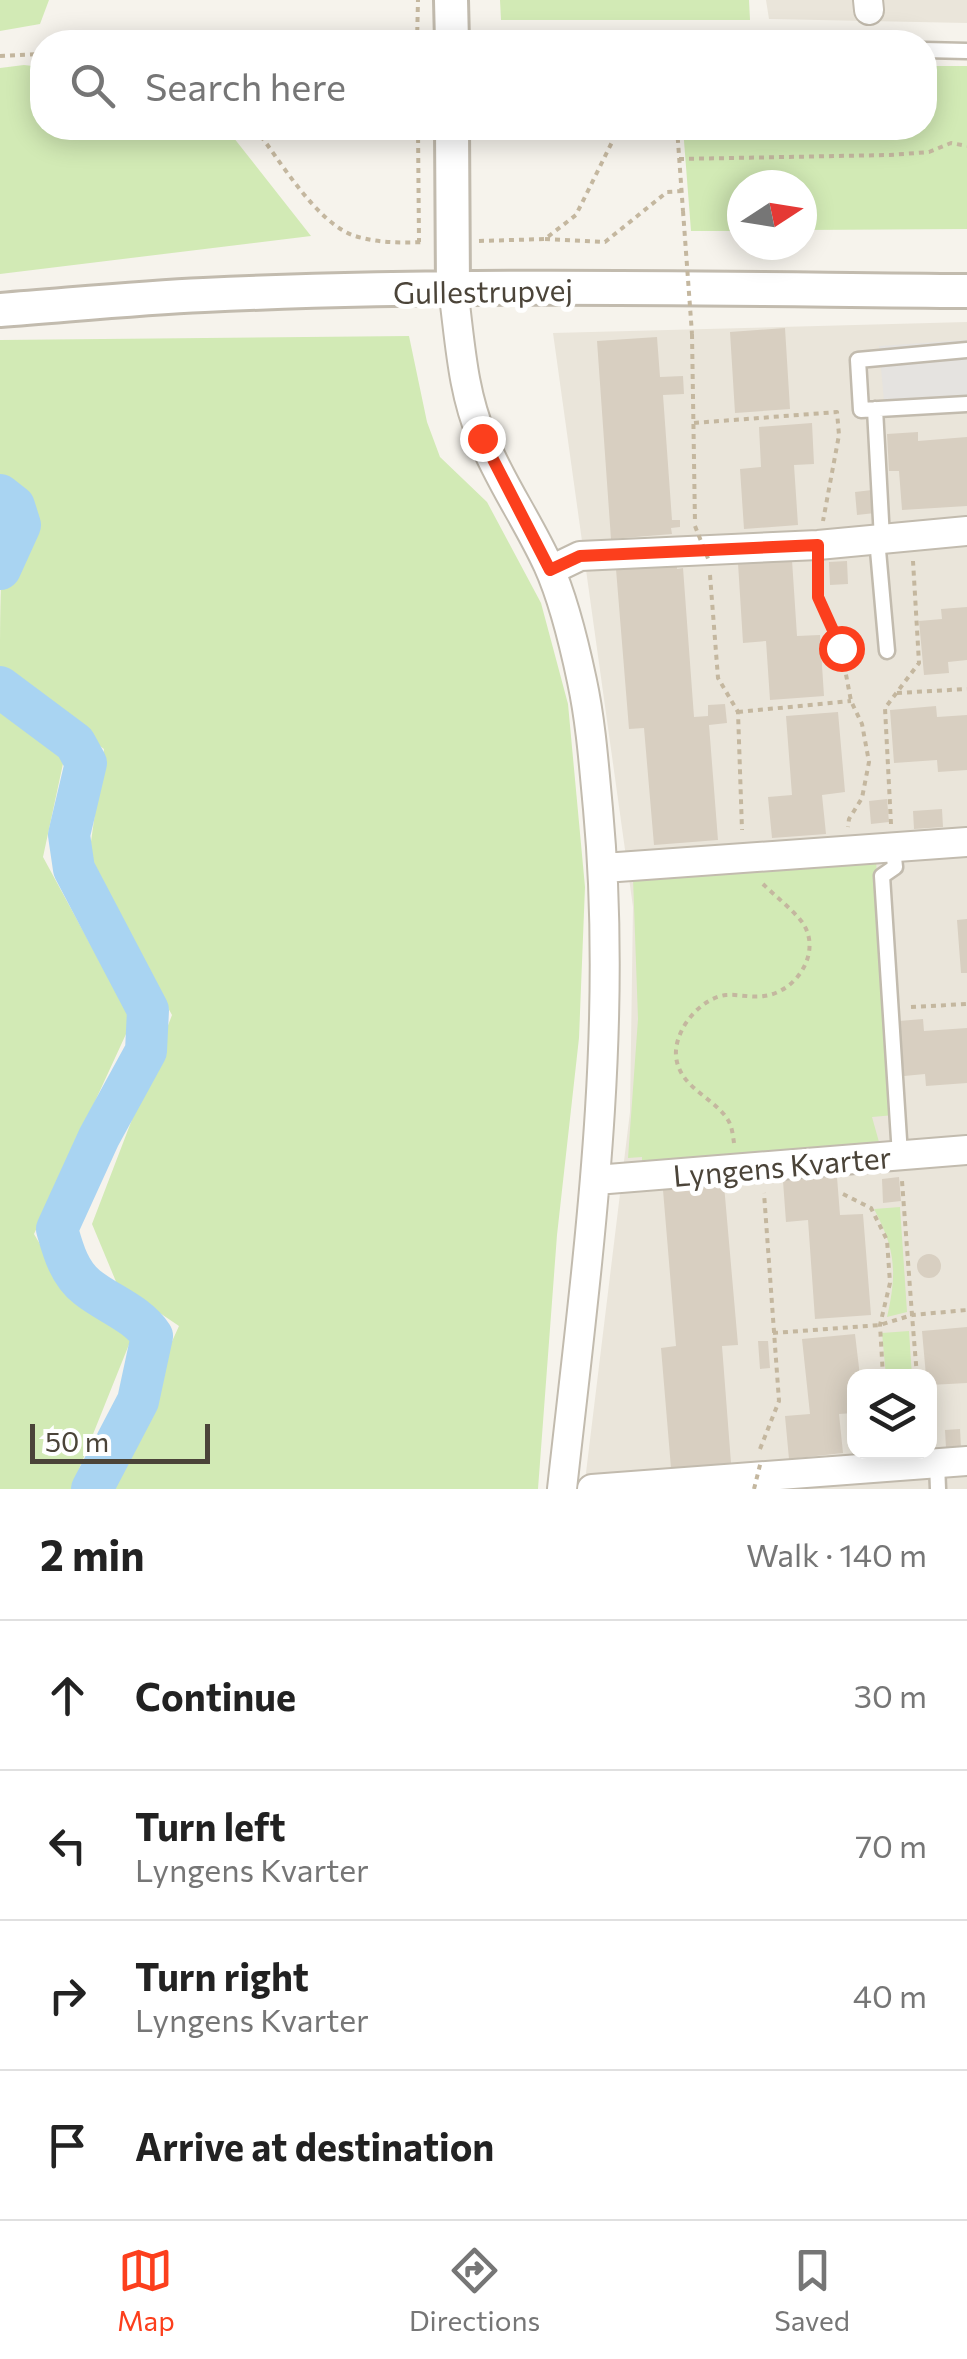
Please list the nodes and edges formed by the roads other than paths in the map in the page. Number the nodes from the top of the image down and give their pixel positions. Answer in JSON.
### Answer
{"nodes":[{"id":1,"x":451,"y":0,"type":"edge"},
{"id":2,"x":452,"y":30,"type":"edge"},
{"id":3,"x":937,"y":50,"type":"edge"},
{"id":4,"x":967,"y":51,"type":"edge"},
{"id":5,"x":452,"y":140,"type":"edge"},
{"id":6,"x":452,"y":289,"type":"junction"},
{"id":7,"x":967,"y":292,"type":"edge"},
{"id":8,"x":0,"y":310,"type":"edge"},
{"id":9,"x":967,"y":350,"type":"edge"},
{"id":10,"x":967,"y":404,"type":"edge"},
{"id":11,"x":875,"y":410,"type":"junction"},
{"id":12,"x":967,"y":531,"type":"edge"},
{"id":13,"x":879,"y":539,"type":"junction"},
{"id":14,"x":550,"y":570,"type":"junction"},
{"id":15,"x":886,"y":650,"type":"dead end"},
{"id":16,"x":967,"y":842,"type":"edge"},
{"id":17,"x":893,"y":848,"type":"junction"},
{"id":18,"x":604,"y":868,"type":"junction"},
{"id":19,"x":967,"y":1150,"type":"edge"},
{"id":20,"x":900,"y":1156,"type":"junction"},
{"id":21,"x":596,"y":1180,"type":"junction"},
{"id":22,"x":967,"y":1461,"type":"edge"},
{"id":23,"x":937,"y":1476,"type":"edge"},
{"id":24,"x":562,"y":1489,"type":"edge"},
{"id":25,"x":592,"y":1489,"type":"edge"}],
"edges":[{"from":1,"to":2,"type":"street"},
{"from":3,"to":4,"type":"lane"},
{"from":5,"to":6,"type":"street"},
{"from":6,"to":7,"type":"street","name":"Gullestrupvej"},
{"from":6,"to":8,"type":"street","name":"Gullestrupvej"},
{"from":6,"to":14,"type":"street"},
{"from":9,"to":11,"type":"lane"},
{"from":10,"to":11,"type":"lane"},
{"from":11,"to":13,"type":"lane"},
{"from":12,"to":13,"type":"street"},
{"from":13,"to":14,"type":"street"},
{"from":13,"to":15,"type":"lane"},
{"from":14,"to":18,"type":"street"},
{"from":16,"to":17,"type":"street"},
{"from":17,"to":18,"type":"street"},
{"from":17,"to":20,"type":"lane"},
{"from":18,"to":21,"type":"street"},
{"from":19,"to":20,"type":"street","name":"Lyngens Kvarter"},
{"from":20,"to":21,"type":"street","name":"Lyngens Kvarter"},
{"from":21,"to":24,"type":"street"},
{"from":22,"to":23,"type":"street"},
{"from":23,"to":25,"type":"street"}]}
